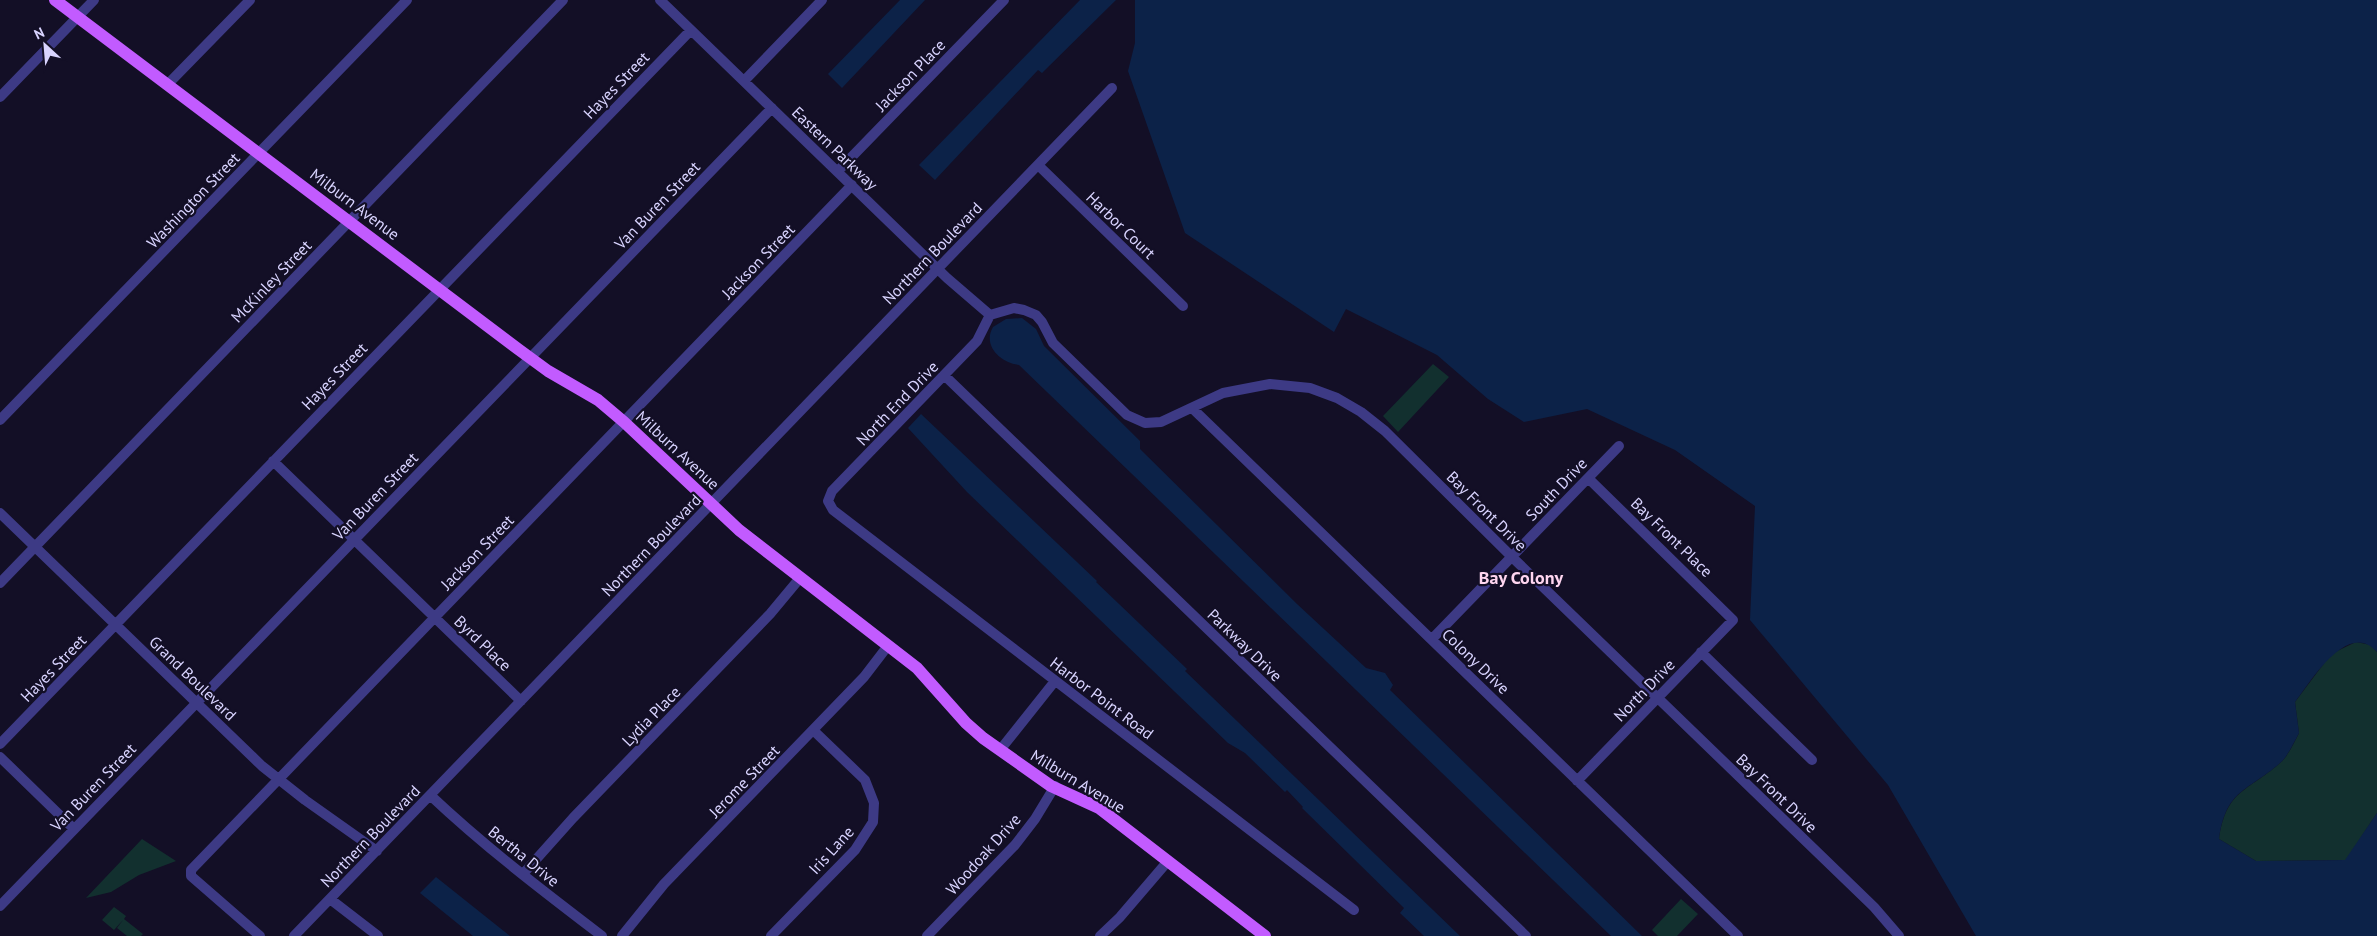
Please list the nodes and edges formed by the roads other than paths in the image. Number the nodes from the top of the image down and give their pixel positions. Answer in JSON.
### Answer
{"nodes":[{"id":1,"x":55,"y":0,"type":"edge"},
{"id":2,"x":94,"y":0,"type":"edge"},
{"id":3,"x":250,"y":0,"type":"edge"},
{"id":4,"x":407,"y":0,"type":"edge"},
{"id":5,"x":563,"y":0,"type":"edge"},
{"id":6,"x":660,"y":0,"type":"edge"},
{"id":7,"x":822,"y":0,"type":"edge"},
{"id":8,"x":1004,"y":0,"type":"edge"},
{"id":9,"x":77,"y":17,"type":"junction"},
{"id":10,"x":691,"y":30,"type":"junction"},
{"id":11,"x":744,"y":81,"type":"junction"},
{"id":12,"x":168,"y":84,"type":"junction"},
{"id":13,"x":1112,"y":88,"type":"dead end"},
{"id":14,"x":0,"y":97,"type":"edge"},
{"id":15,"x":772,"y":108,"type":"junction"},
{"id":16,"x":259,"y":152,"type":"junction"},
{"id":17,"x":1038,"y":165,"type":"junction"},
{"id":18,"x":838,"y":171,"type":"junction"},
{"id":19,"x":852,"y":185,"type":"junction"},
{"id":20,"x":350,"y":221,"type":"junction"},
{"id":21,"x":938,"y":268,"type":"junction"},
{"id":22,"x":440,"y":289,"type":"junction"},
{"id":23,"x":1183,"y":306,"type":"dead end"},
{"id":24,"x":990,"y":315,"type":"junction"},
{"id":25,"x":530,"y":357,"type":"junction"},
{"id":26,"x":944,"y":375,"type":"junction"},
{"id":27,"x":1192,"y":408,"type":"junction"},
{"id":28,"x":0,"y":420,"type":"edge"},
{"id":29,"x":624,"y":422,"type":"junction"},
{"id":30,"x":1619,"y":446,"type":"dead end"},
{"id":31,"x":273,"y":461,"type":"junction"},
{"id":32,"x":1588,"y":478,"type":"junction"},
{"id":33,"x":712,"y":503,"type":"junction"},
{"id":34,"x":833,"y":510,"type":"joint"},
{"id":35,"x":0,"y":513,"type":"edge"},
{"id":36,"x":354,"y":539,"type":"junction"},
{"id":37,"x":35,"y":546,"type":"junction"},
{"id":38,"x":1512,"y":557,"type":"junction"},
{"id":39,"x":800,"y":578,"type":"junction"},
{"id":40,"x":0,"y":583,"type":"edge"},
{"id":41,"x":435,"y":617,"type":"junction"},
{"id":42,"x":1733,"y":620,"type":"joint"},
{"id":43,"x":116,"y":624,"type":"junction"},
{"id":44,"x":1432,"y":639,"type":"junction"},
{"id":45,"x":887,"y":647,"type":"junction"},
{"id":46,"x":1701,"y":652,"type":"junction"},
{"id":47,"x":1055,"y":681,"type":"junction"},
{"id":48,"x":1657,"y":698,"type":"junction"},
{"id":49,"x":521,"y":701,"type":"junction"},
{"id":50,"x":197,"y":702,"type":"junction"},
{"id":51,"x":813,"y":730,"type":"junction"},
{"id":52,"x":0,"y":744,"type":"edge"},
{"id":53,"x":1000,"y":750,"type":"junction"},
{"id":54,"x":0,"y":757,"type":"edge"},
{"id":55,"x":1812,"y":760,"type":"dead end"},
{"id":56,"x":280,"y":779,"type":"junction"},
{"id":57,"x":1577,"y":781,"type":"junction"},
{"id":58,"x":1054,"y":786,"type":"junction"},
{"id":59,"x":430,"y":795,"type":"junction"},
{"id":60,"x":74,"y":829,"type":"junction"},
{"id":61,"x":377,"y":850,"type":"junction"},
{"id":62,"x":1168,"y":861,"type":"junction"},
{"id":63,"x":523,"y":874,"type":"junction"},
{"id":64,"x":330,"y":899,"type":"junction"},
{"id":65,"x":0,"y":906,"type":"edge"},
{"id":66,"x":1354,"y":910,"type":"dead end"},
{"id":67,"x":1258,"y":934,"type":"edge"},
{"id":68,"x":260,"y":936,"type":"edge"},
{"id":69,"x":294,"y":936,"type":"edge"},
{"id":70,"x":378,"y":936,"type":"edge"},
{"id":71,"x":602,"y":936,"type":"edge"},
{"id":72,"x":622,"y":936,"type":"edge"},
{"id":73,"x":771,"y":936,"type":"edge"},
{"id":74,"x":927,"y":936,"type":"edge"},
{"id":75,"x":1100,"y":936,"type":"edge"},
{"id":76,"x":1526,"y":936,"type":"edge"},
{"id":77,"x":1738,"y":936,"type":"edge"},
{"id":78,"x":1899,"y":936,"type":"edge"}],
"edges":[{"from":1,"to":9,"type":"main road","name":"Milburn Avenue"},
{"from":2,"to":9,"type":"street"},
{"from":3,"to":12,"type":"street"},
{"from":4,"to":16,"type":"street","name":"Washington Street"},
{"from":5,"to":20,"type":"street","name":"McKinley Street"},
{"from":6,"to":10,"type":"street","name":"Eastern Parkway"},
{"from":7,"to":11,"type":"street"},
{"from":8,"to":18,"type":"street","name":"Jackson Place"},
{"from":9,"to":12,"type":"main road","name":"Milburn Avenue"},
{"from":9,"to":14,"type":"street"},
{"from":10,"to":11,"type":"street","name":"Eastern Parkway"},
{"from":10,"to":22,"type":"street","name":"Hayes Street"},
{"from":11,"to":15,"type":"street","name":"Eastern Parkway"},
{"from":12,"to":16,"type":"main road","name":"Milburn Avenue"},
{"from":13,"to":17,"type":"street","name":"Northern Boulevard"},
{"from":15,"to":18,"type":"street","name":"Eastern Parkway"},
{"from":15,"to":25,"type":"street","name":"Van Buren Street"},
{"from":16,"to":20,"type":"main road","name":"Milburn Avenue"},
{"from":16,"to":28,"type":"street","name":"Washington Street"},
{"from":17,"to":21,"type":"street","name":"Northern Boulevard"},
{"from":17,"to":23,"type":"street","name":"Harbor Court"},
{"from":18,"to":19,"type":"street","name":"Eastern Parkway"},
{"from":19,"to":21,"type":"street","name":"Eastern Parkway"},
{"from":19,"to":29,"type":"street","name":"Jackson Street"},
{"from":20,"to":22,"type":"main road","name":"Milburn Avenue"},
{"from":20,"to":37,"type":"street","name":"McKinley Street"},
{"from":21,"to":24,"type":"street","name":"Eastern Parkway"},
{"from":21,"to":33,"type":"street","name":"Northern Boulevard"},
{"from":22,"to":25,"type":"main road","name":"Milburn Avenue"},
{"from":22,"to":31,"type":"street","name":"Hayes Street"},
{"from":24,"to":26,"type":"street","name":"North End Drive"},
{"from":24,"to":27,"type":"street","name":"Bay Front Drive"},
{"from":25,"to":29,"type":"main road","name":"Milburn Avenue"},
{"from":25,"to":36,"type":"street","name":"Van Buren Street"},
{"from":26,"to":34,"type":"street","name":"North End Drive"},
{"from":26,"to":76,"type":"street","name":"Parkway Drive"},
{"from":27,"to":38,"type":"street","name":"Bay Front Drive"},
{"from":27,"to":44,"type":"street","name":"Colony Drive"},
{"from":29,"to":33,"type":"main road","name":"Milburn Avenue"},
{"from":29,"to":41,"type":"street","name":"Jackson Street"},
{"from":30,"to":32,"type":"street","name":"South Drive"},
{"from":31,"to":36,"type":"street","name":"Byrd Place"},
{"from":31,"to":43,"type":"street","name":"Hayes Street"},
{"from":32,"to":38,"type":"street","name":"South Drive"},
{"from":32,"to":42,"type":"street","name":"Bay Front Place"},
{"from":33,"to":39,"type":"main road","name":"Milburn Avenue"},
{"from":33,"to":49,"type":"street","name":"Northern Boulevard"},
{"from":34,"to":47,"type":"street","name":"Harbor Point Road"},
{"from":35,"to":37,"type":"street","name":"Grand Boulevard"},
{"from":36,"to":41,"type":"street","name":"Byrd Place"},
{"from":36,"to":50,"type":"street","name":"Van Buren Street"},
{"from":37,"to":40,"type":"street","name":"McKinley Street"},
{"from":37,"to":43,"type":"street","name":"Grand Boulevard"},
{"from":38,"to":44,"type":"street","name":"South Drive"},
{"from":38,"to":48,"type":"street","name":"Bay Front Drive"},
{"from":39,"to":45,"type":"main road","name":"Milburn Avenue"},
{"from":39,"to":63,"type":"street","name":"Lydia Place"},
{"from":41,"to":49,"type":"street","name":"Byrd Place"},
{"from":41,"to":56,"type":"street","name":"Jackson Street"},
{"from":42,"to":46,"type":"street","name":"North Drive"},
{"from":43,"to":50,"type":"street","name":"Grand Boulevard"},
{"from":43,"to":52,"type":"street","name":"Hayes Street"},
{"from":44,"to":57,"type":"street","name":"Colony Drive"},
{"from":45,"to":51,"type":"street","name":"Jerome Street"},
{"from":45,"to":53,"type":"main road","name":"Milburn Avenue"},
{"from":46,"to":48,"type":"street","name":"North Drive"},
{"from":46,"to":55,"type":"street"},
{"from":47,"to":53,"type":"street"},
{"from":47,"to":66,"type":"street","name":"Harbor Point Road"},
{"from":48,"to":57,"type":"street","name":"North Drive"},
{"from":48,"to":78,"type":"street","name":"Bay Front Drive"},
{"from":49,"to":59,"type":"street","name":"Northern Boulevard"},
{"from":50,"to":56,"type":"street","name":"Grand Boulevard"},
{"from":50,"to":60,"type":"street","name":"Van Buren Street"},
{"from":51,"to":72,"type":"street","name":"Jerome Street"},
{"from":51,"to":73,"type":"street","name":"Iris Lane"},
{"from":53,"to":58,"type":"main road","name":"Milburn Avenue"},
{"from":54,"to":60,"type":"street"},
{"from":56,"to":61,"type":"street","name":"Grand Boulevard"},
{"from":56,"to":68,"type":"street","name":"Jackson Street"},
{"from":57,"to":77,"type":"street","name":"Colony Drive"},
{"from":58,"to":62,"type":"main road","name":"Milburn Avenue"},
{"from":58,"to":74,"type":"street","name":"Woodoak Drive"},
{"from":59,"to":61,"type":"street","name":"Northern Boulevard"},
{"from":59,"to":63,"type":"street","name":"Bertha Drive"},
{"from":60,"to":65,"type":"street","name":"Van Buren Street"},
{"from":61,"to":64,"type":"street","name":"Northern Boulevard"},
{"from":62,"to":67,"type":"main road","name":"Milburn Avenue"},
{"from":62,"to":75,"type":"street"},
{"from":63,"to":71,"type":"street","name":"Bertha Drive"},
{"from":64,"to":69,"type":"street","name":"Northern Boulevard"},
{"from":64,"to":70,"type":"street"}]}
